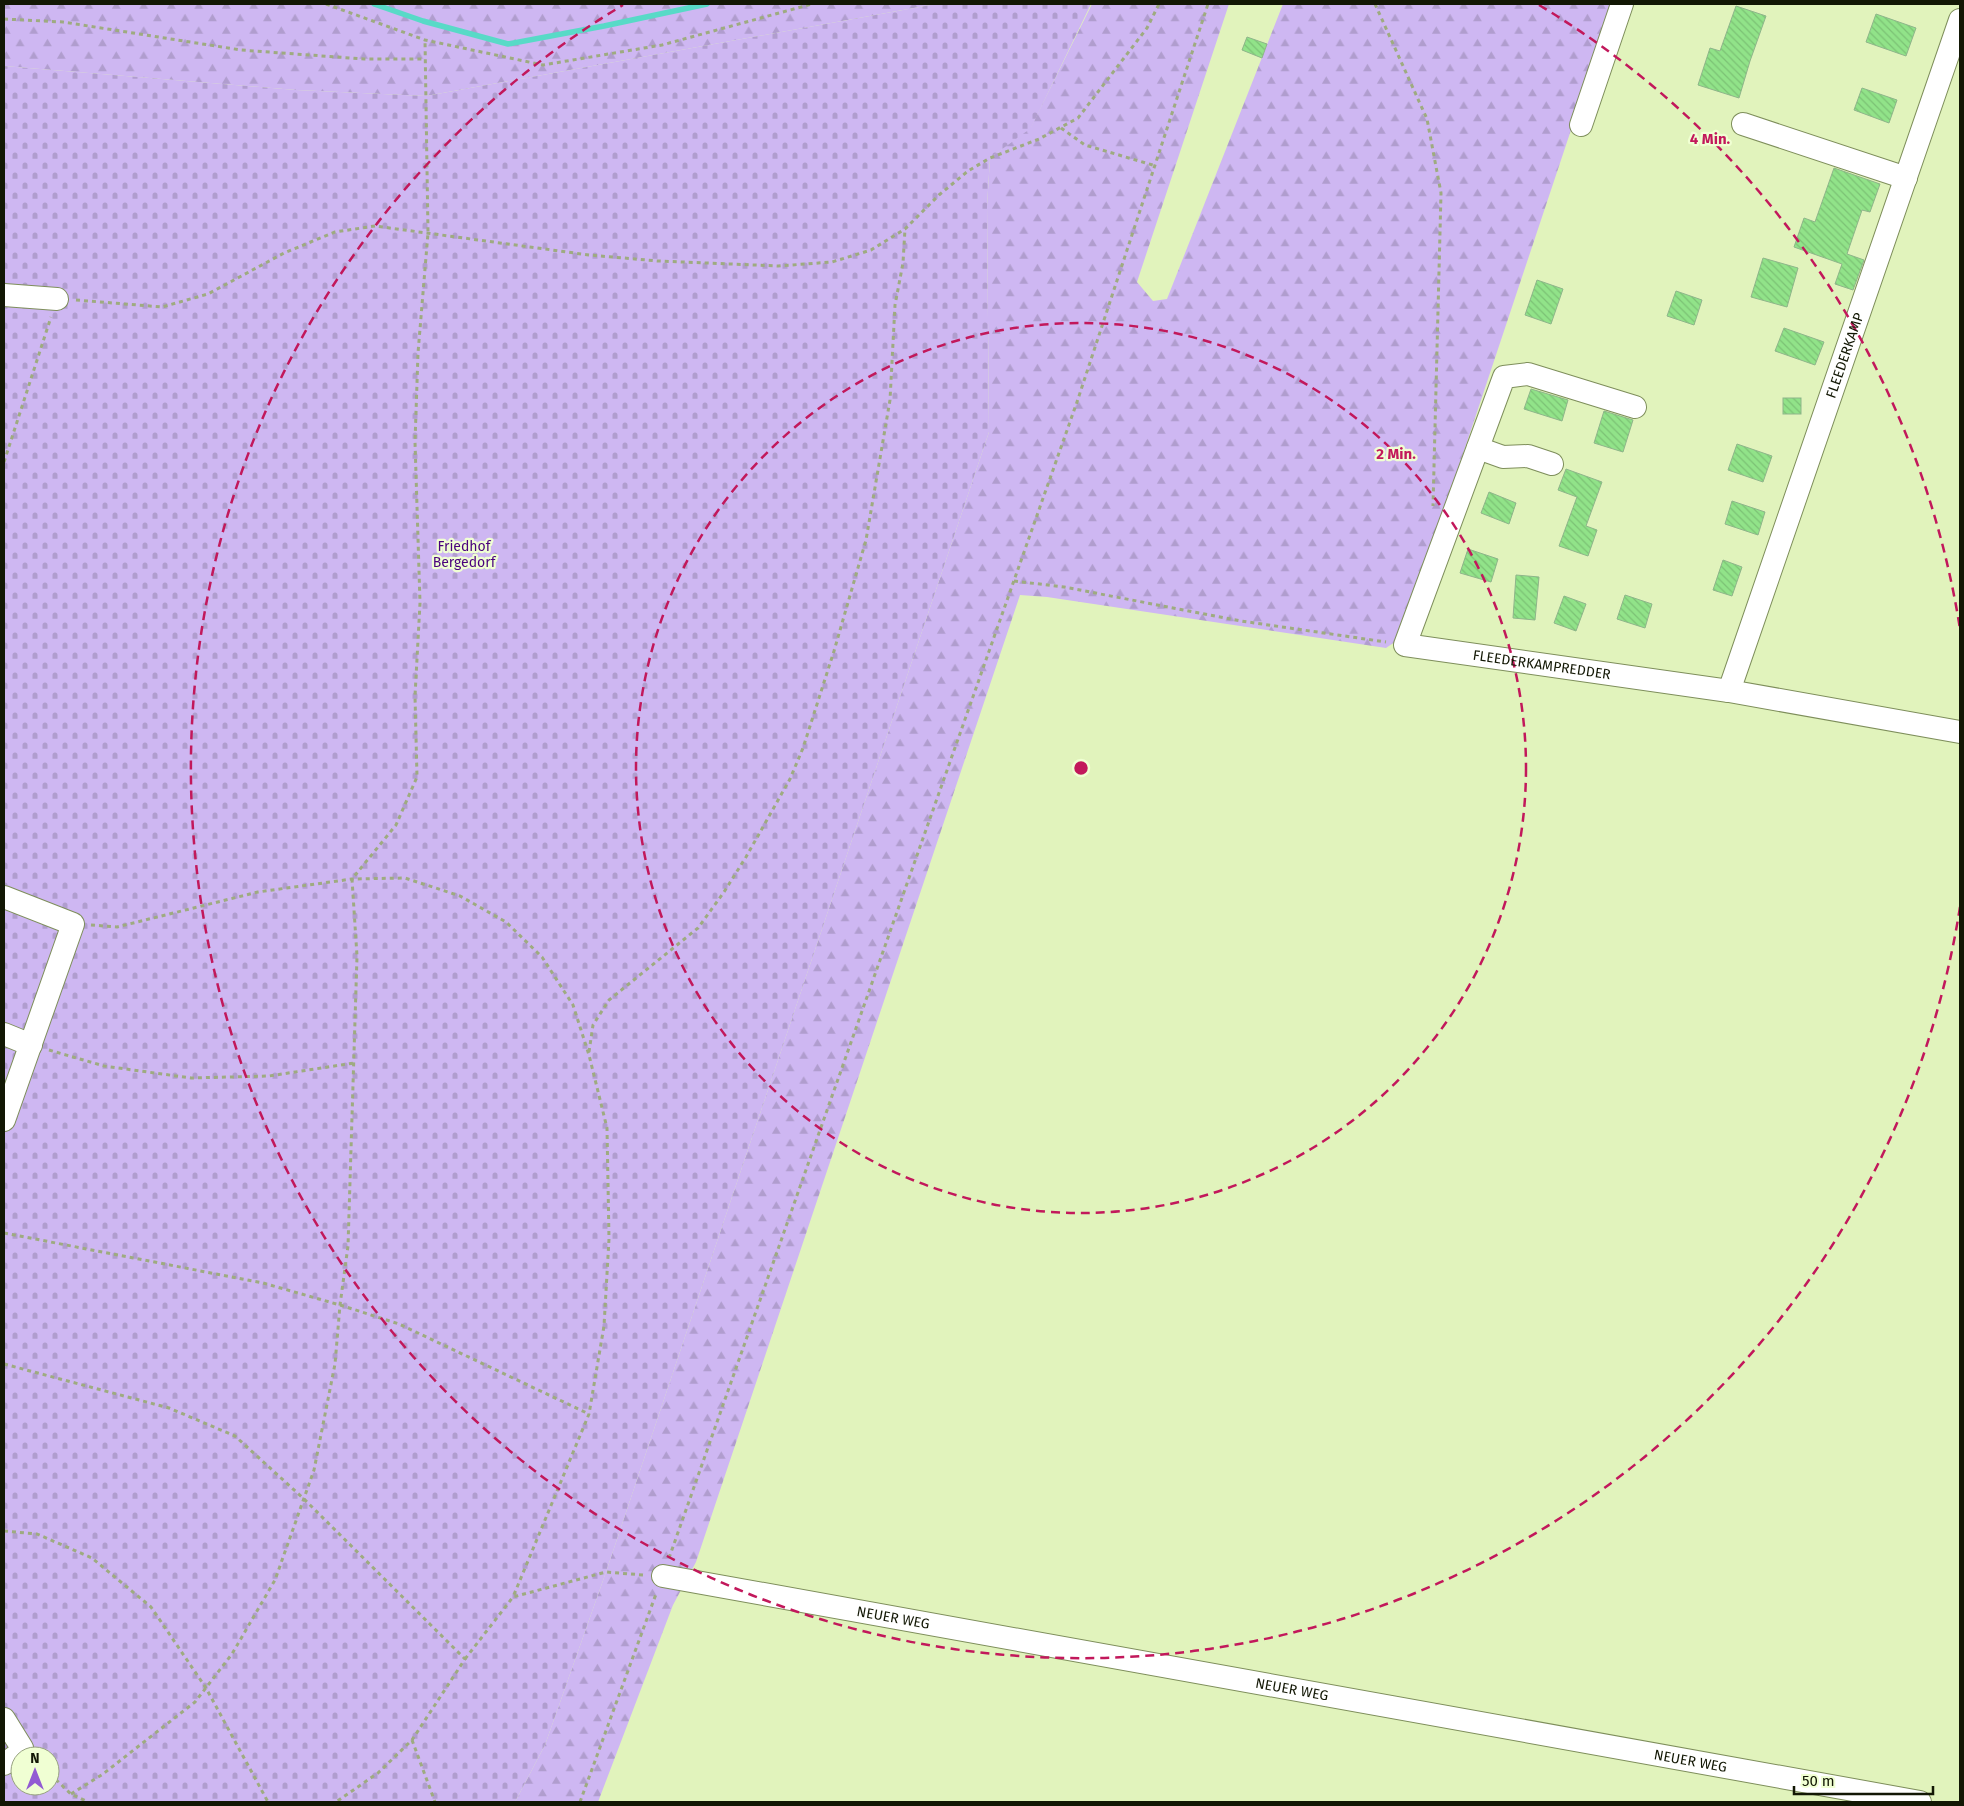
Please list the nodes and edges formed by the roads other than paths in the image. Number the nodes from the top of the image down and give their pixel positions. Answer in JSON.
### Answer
{"nodes":[{"id":1,"x":1622,"y":4,"type":"edge"},
{"id":2,"x":1960,"y":20,"type":"edge"},
{"id":3,"x":1743,"y":124,"type":"dead end"},
{"id":4,"x":1581,"y":125,"type":"dead end"},
{"id":5,"x":1906,"y":178,"type":"junction"},
{"id":6,"x":4,"y":296,"type":"edge"},
{"id":7,"x":57,"y":299,"type":"road end"},
{"id":8,"x":1635,"y":407,"type":"dead end"},
{"id":9,"x":1478,"y":448,"type":"junction"},
{"id":10,"x":1552,"y":464,"type":"dead end"},
{"id":11,"x":1729,"y":692,"type":"junction"},
{"id":12,"x":1960,"y":732,"type":"edge"},
{"id":13,"x":4,"y":897,"type":"edge"},
{"id":14,"x":4,"y":1034,"type":"edge"},
{"id":15,"x":31,"y":1045,"type":"junction"},
{"id":16,"x":6,"y":1110,"type":"edge"},
{"id":17,"x":663,"y":1576,"type":"road end"},
{"id":18,"x":4,"y":1719,"type":"edge"},
{"id":19,"x":4,"y":1764,"type":"edge"},
{"id":20,"x":1920,"y":1802,"type":"edge"}],
"edges":[{"from":1,"to":4,"type":"street"},
{"from":2,"to":5,"type":"street","name":"FLEEDERKAMP"},
{"from":3,"to":5,"type":"street"},
{"from":5,"to":11,"type":"street","name":"FLEEDERKAMP"},
{"from":6,"to":7,"type":"street"},
{"from":8,"to":9,"type":"street"},
{"from":9,"to":10,"type":"street"},
{"from":9,"to":11,"type":"street","name":"FLEEDERKAMPREDDER"},
{"from":11,"to":12,"type":"street","name":"FLEEDERKAMPREDDER"},
{"from":13,"to":15,"type":"street"},
{"from":14,"to":15,"type":"street"},
{"from":15,"to":16,"type":"street"},
{"from":17,"to":20,"type":"street","name":"NEUER WEG"},
{"from":18,"to":19,"type":"street"}]}
